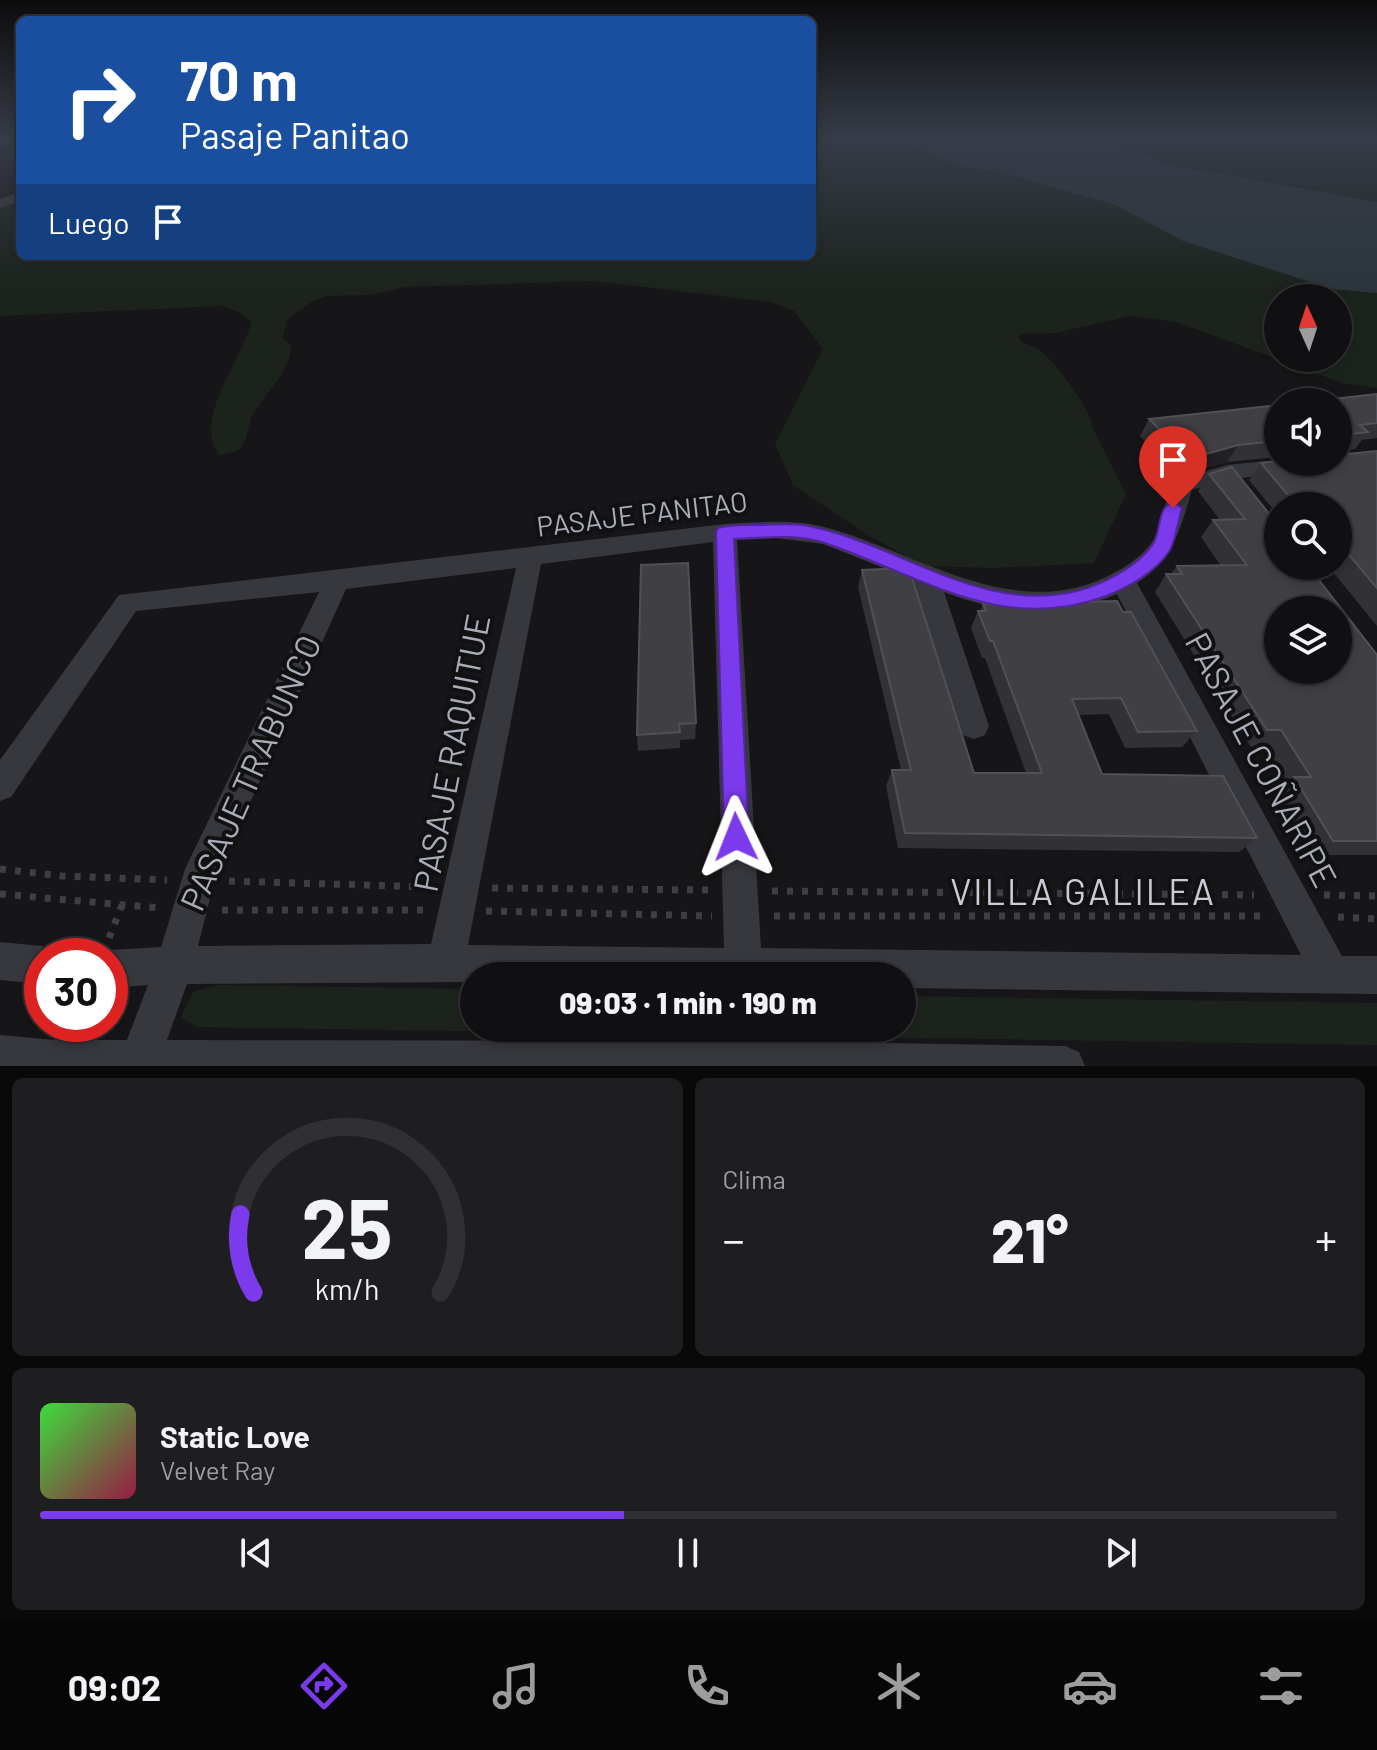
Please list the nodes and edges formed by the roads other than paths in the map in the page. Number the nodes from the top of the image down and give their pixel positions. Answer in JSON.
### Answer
{"nodes":[{"id":1,"x":1265,"y":476,"type":"edge"},
{"id":2,"x":725,"y":532,"type":"junction"},
{"id":3,"x":530,"y":558,"type":"junction"},
{"id":4,"x":926,"y":577,"type":"junction"},
{"id":5,"x":337,"y":581,"type":"junction"},
{"id":6,"x":1124,"y":582,"type":"junction"},
{"id":7,"x":974,"y":726,"type":"dead end"},
{"id":8,"x":0,"y":786,"type":"edge"},
{"id":9,"x":128,"y":959,"type":"edge"},
{"id":10,"x":0,"y":961,"type":"edge"},
{"id":11,"x":743,"y":962,"type":"edge"},
{"id":12,"x":24,"y":963,"type":"edge"},
{"id":13,"x":445,"y":963,"type":"junction"},
{"id":14,"x":460,"y":963,"type":"edge"},
{"id":15,"x":175,"y":965,"type":"junction"},
{"id":16,"x":916,"y":970,"type":"edge"},
{"id":17,"x":1331,"y":974,"type":"junction"},
{"id":18,"x":1377,"y":975,"type":"edge"},
{"id":19,"x":0,"y":1055,"type":"edge"},
{"id":20,"x":138,"y":1062,"type":"edge"},
{"id":21,"x":460,"y":1064,"type":"edge"},
{"id":22,"x":771,"y":1064,"type":"edge"},
{"id":23,"x":1065,"y":1066,"type":"edge"}],
"edges":[{"from":1,"to":6,"type":"street","name":"PASAJE PANITAO"},
{"from":2,"to":3,"type":"street","name":"PASAJE PANITAO"},
{"from":2,"to":4,"type":"street","name":"PASAJE PANITAO"},
{"from":2,"to":11,"type":"street"},
{"from":3,"to":5,"type":"street","name":"PASAJE PANITAO"},
{"from":3,"to":13,"type":"street","name":"PASAJE RAQUITUE"},
{"from":4,"to":6,"type":"street","name":"PASAJE PANITAO"},
{"from":4,"to":7,"type":"street"},
{"from":5,"to":8,"type":"street","name":"PASAJE PANITAO"},
{"from":5,"to":15,"type":"street","name":"PASAJE TRABUNCO"},
{"from":6,"to":17,"type":"street","name":"PASAJE COÑARIPE"},
{"from":9,"to":15,"type":"street"},
{"from":10,"to":12,"type":"street"},
{"from":13,"to":14,"type":"street"},
{"from":13,"to":15,"type":"street"},
{"from":15,"to":20,"type":"street","name":"PASAJE TRABUNCO"},
{"from":16,"to":17,"type":"street"},
{"from":17,"to":18,"type":"street"},
{"from":19,"to":20,"type":"street"},
{"from":20,"to":21,"type":"street"},
{"from":21,"to":22,"type":"street"},
{"from":22,"to":23,"type":"street"}]}
